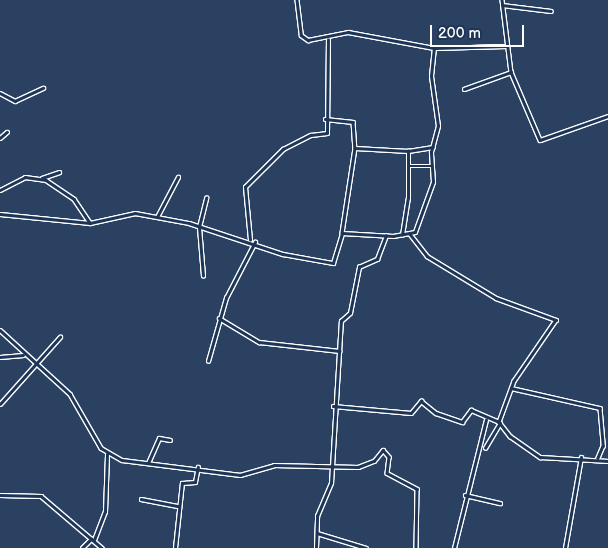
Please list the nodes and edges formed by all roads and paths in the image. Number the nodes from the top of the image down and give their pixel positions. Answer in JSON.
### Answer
{"nodes":[{"id":1,"x":297,"y":0,"type":"edge"},
{"id":2,"x":502,"y":0,"type":"edge"},
{"id":3,"x":502,"y":5,"type":"junction"},
{"id":4,"x":551,"y":11,"type":"dead end"},
{"id":5,"x":328,"y":40,"type":"junction"},
{"id":6,"x":506,"y":46,"type":"junction"},
{"id":7,"x":434,"y":48,"type":"junction"},
{"id":8,"x":511,"y":72,"type":"junction"},
{"id":9,"x":44,"y":88,"type":"dead end"},
{"id":10,"x":464,"y":89,"type":"dead end"},
{"id":11,"x":0,"y":93,"type":"edge"},
{"id":12,"x":608,"y":116,"type":"edge"},
{"id":13,"x":325,"y":119,"type":"junction"},
{"id":14,"x":7,"y":132,"type":"dead end"},
{"id":15,"x":0,"y":138,"type":"edge"},
{"id":16,"x":433,"y":147,"type":"junction"},
{"id":17,"x":355,"y":148,"type":"junction"},
{"id":18,"x":408,"y":151,"type":"junction"},
{"id":19,"x":408,"y":166,"type":"junction"},
{"id":20,"x":432,"y":166,"type":"junction"},
{"id":21,"x":60,"y":172,"type":"dead end"},
{"id":22,"x":178,"y":177,"type":"dead end"},
{"id":23,"x":41,"y":178,"type":"junction"},
{"id":24,"x":0,"y":190,"type":"edge"},
{"id":25,"x":206,"y":198,"type":"dead end"},
{"id":26,"x":0,"y":214,"type":"edge"},
{"id":27,"x":157,"y":217,"type":"junction"},
{"id":28,"x":90,"y":223,"type":"junction"},
{"id":29,"x":200,"y":227,"type":"junction"},
{"id":30,"x":342,"y":233,"type":"junction"},
{"id":31,"x":410,"y":234,"type":"junction"},
{"id":32,"x":402,"y":235,"type":"junction"},
{"id":33,"x":386,"y":236,"type":"junction"},
{"id":34,"x":250,"y":241,"type":"junction"},
{"id":35,"x":255,"y":242,"type":"junction"},
{"id":36,"x":203,"y":276,"type":"dead end"},
{"id":37,"x":219,"y":318,"type":"junction"},
{"id":38,"x":0,"y":330,"type":"edge"},
{"id":39,"x":60,"y":337,"type":"dead end"},
{"id":40,"x":339,"y":352,"type":"junction"},
{"id":41,"x":23,"y":354,"type":"junction"},
{"id":42,"x":0,"y":357,"type":"edge"},
{"id":43,"x":208,"y":361,"type":"dead end"},
{"id":44,"x":36,"y":366,"type":"junction"},
{"id":45,"x":511,"y":388,"type":"junction"},
{"id":46,"x":0,"y":404,"type":"edge"},
{"id":47,"x":332,"y":406,"type":"junction"},
{"id":48,"x":486,"y":420,"type":"junction"},
{"id":49,"x":499,"y":422,"type":"junction"},
{"id":50,"x":170,"y":440,"type":"dead end"},
{"id":51,"x":485,"y":448,"type":"dead end"},
{"id":52,"x":107,"y":454,"type":"junction"},
{"id":53,"x":581,"y":457,"type":"junction"},
{"id":54,"x":598,"y":458,"type":"junction"},
{"id":55,"x":608,"y":461,"type":"edge"},
{"id":56,"x":148,"y":463,"type":"junction"},
{"id":57,"x":198,"y":467,"type":"junction"},
{"id":58,"x":331,"y":469,"type":"junction"},
{"id":59,"x":0,"y":495,"type":"edge"},
{"id":60,"x":465,"y":495,"type":"junction"},
{"id":61,"x":141,"y":499,"type":"dead end"},
{"id":62,"x":500,"y":503,"type":"dead end"},
{"id":63,"x":178,"y":506,"type":"junction"},
{"id":64,"x":317,"y":533,"type":"junction"},
{"id":65,"x":92,"y":540,"type":"junction"},
{"id":66,"x":82,"y":548,"type":"edge"},
{"id":67,"x":102,"y":548,"type":"edge"},
{"id":68,"x":175,"y":548,"type":"edge"},
{"id":69,"x":316,"y":548,"type":"edge"},
{"id":70,"x":366,"y":548,"type":"edge"},
{"id":71,"x":416,"y":548,"type":"edge"},
{"id":72,"x":454,"y":548,"type":"edge"},
{"id":73,"x":565,"y":548,"type":"edge"}],
"edges":[{"from":1,"to":5,"type":"street"},
{"from":2,"to":3,"type":"street"},
{"from":3,"to":4,"type":"street"},
{"from":3,"to":6,"type":"street"},
{"from":5,"to":7,"type":"street"},
{"from":5,"to":13,"type":"street"},
{"from":6,"to":7,"type":"street"},
{"from":6,"to":8,"type":"street"},
{"from":7,"to":16,"type":"street"},
{"from":8,"to":10,"type":"street"},
{"from":8,"to":12,"type":"street"},
{"from":9,"to":11,"type":"street"},
{"from":13,"to":17,"type":"street"},
{"from":13,"to":34,"type":"street"},
{"from":14,"to":15,"type":"street"},
{"from":16,"to":18,"type":"street"},
{"from":16,"to":20,"type":"street"},
{"from":17,"to":18,"type":"street"},
{"from":17,"to":30,"type":"street"},
{"from":18,"to":19,"type":"street"},
{"from":19,"to":20,"type":"street"},
{"from":19,"to":32,"type":"street"},
{"from":20,"to":31,"type":"street"},
{"from":21,"to":23,"type":"street"},
{"from":22,"to":27,"type":"street"},
{"from":23,"to":24,"type":"street"},
{"from":23,"to":28,"type":"street"},
{"from":25,"to":29,"type":"street"},
{"from":26,"to":28,"type":"street"},
{"from":27,"to":28,"type":"street"},
{"from":27,"to":29,"type":"street"},
{"from":29,"to":34,"type":"street"},
{"from":29,"to":36,"type":"street"},
{"from":30,"to":33,"type":"street"},
{"from":30,"to":35,"type":"street"},
{"from":31,"to":32,"type":"street"},
{"from":31,"to":45,"type":"street"},
{"from":32,"to":33,"type":"street"},
{"from":33,"to":40,"type":"street"},
{"from":34,"to":35,"type":"street"},
{"from":35,"to":37,"type":"street"},
{"from":37,"to":40,"type":"street"},
{"from":37,"to":43,"type":"street"},
{"from":38,"to":41,"type":"street"},
{"from":39,"to":44,"type":"street"},
{"from":40,"to":47,"type":"street"},
{"from":41,"to":42,"type":"street"},
{"from":41,"to":44,"type":"street"},
{"from":44,"to":46,"type":"street"},
{"from":44,"to":52,"type":"street"},
{"from":45,"to":49,"type":"street"},
{"from":45,"to":54,"type":"street"},
{"from":47,"to":48,"type":"street"},
{"from":47,"to":58,"type":"street"},
{"from":48,"to":49,"type":"street"},
{"from":48,"to":60,"type":"street"},
{"from":49,"to":51,"type":"street"},
{"from":49,"to":53,"type":"street"},
{"from":50,"to":56,"type":"street"},
{"from":52,"to":56,"type":"street"},
{"from":52,"to":65,"type":"street"},
{"from":53,"to":54,"type":"street"},
{"from":53,"to":73,"type":"street"},
{"from":54,"to":55,"type":"street"},
{"from":56,"to":57,"type":"street"},
{"from":57,"to":58,"type":"street"},
{"from":57,"to":63,"type":"street"},
{"from":58,"to":64,"type":"street"},
{"from":58,"to":71,"type":"street"},
{"from":59,"to":65,"type":"street"},
{"from":60,"to":62,"type":"street"},
{"from":60,"to":72,"type":"street"},
{"from":61,"to":63,"type":"street"},
{"from":63,"to":68,"type":"street"},
{"from":64,"to":69,"type":"street"},
{"from":64,"to":70,"type":"street"},
{"from":65,"to":66,"type":"street"},
{"from":65,"to":67,"type":"street"}]}
